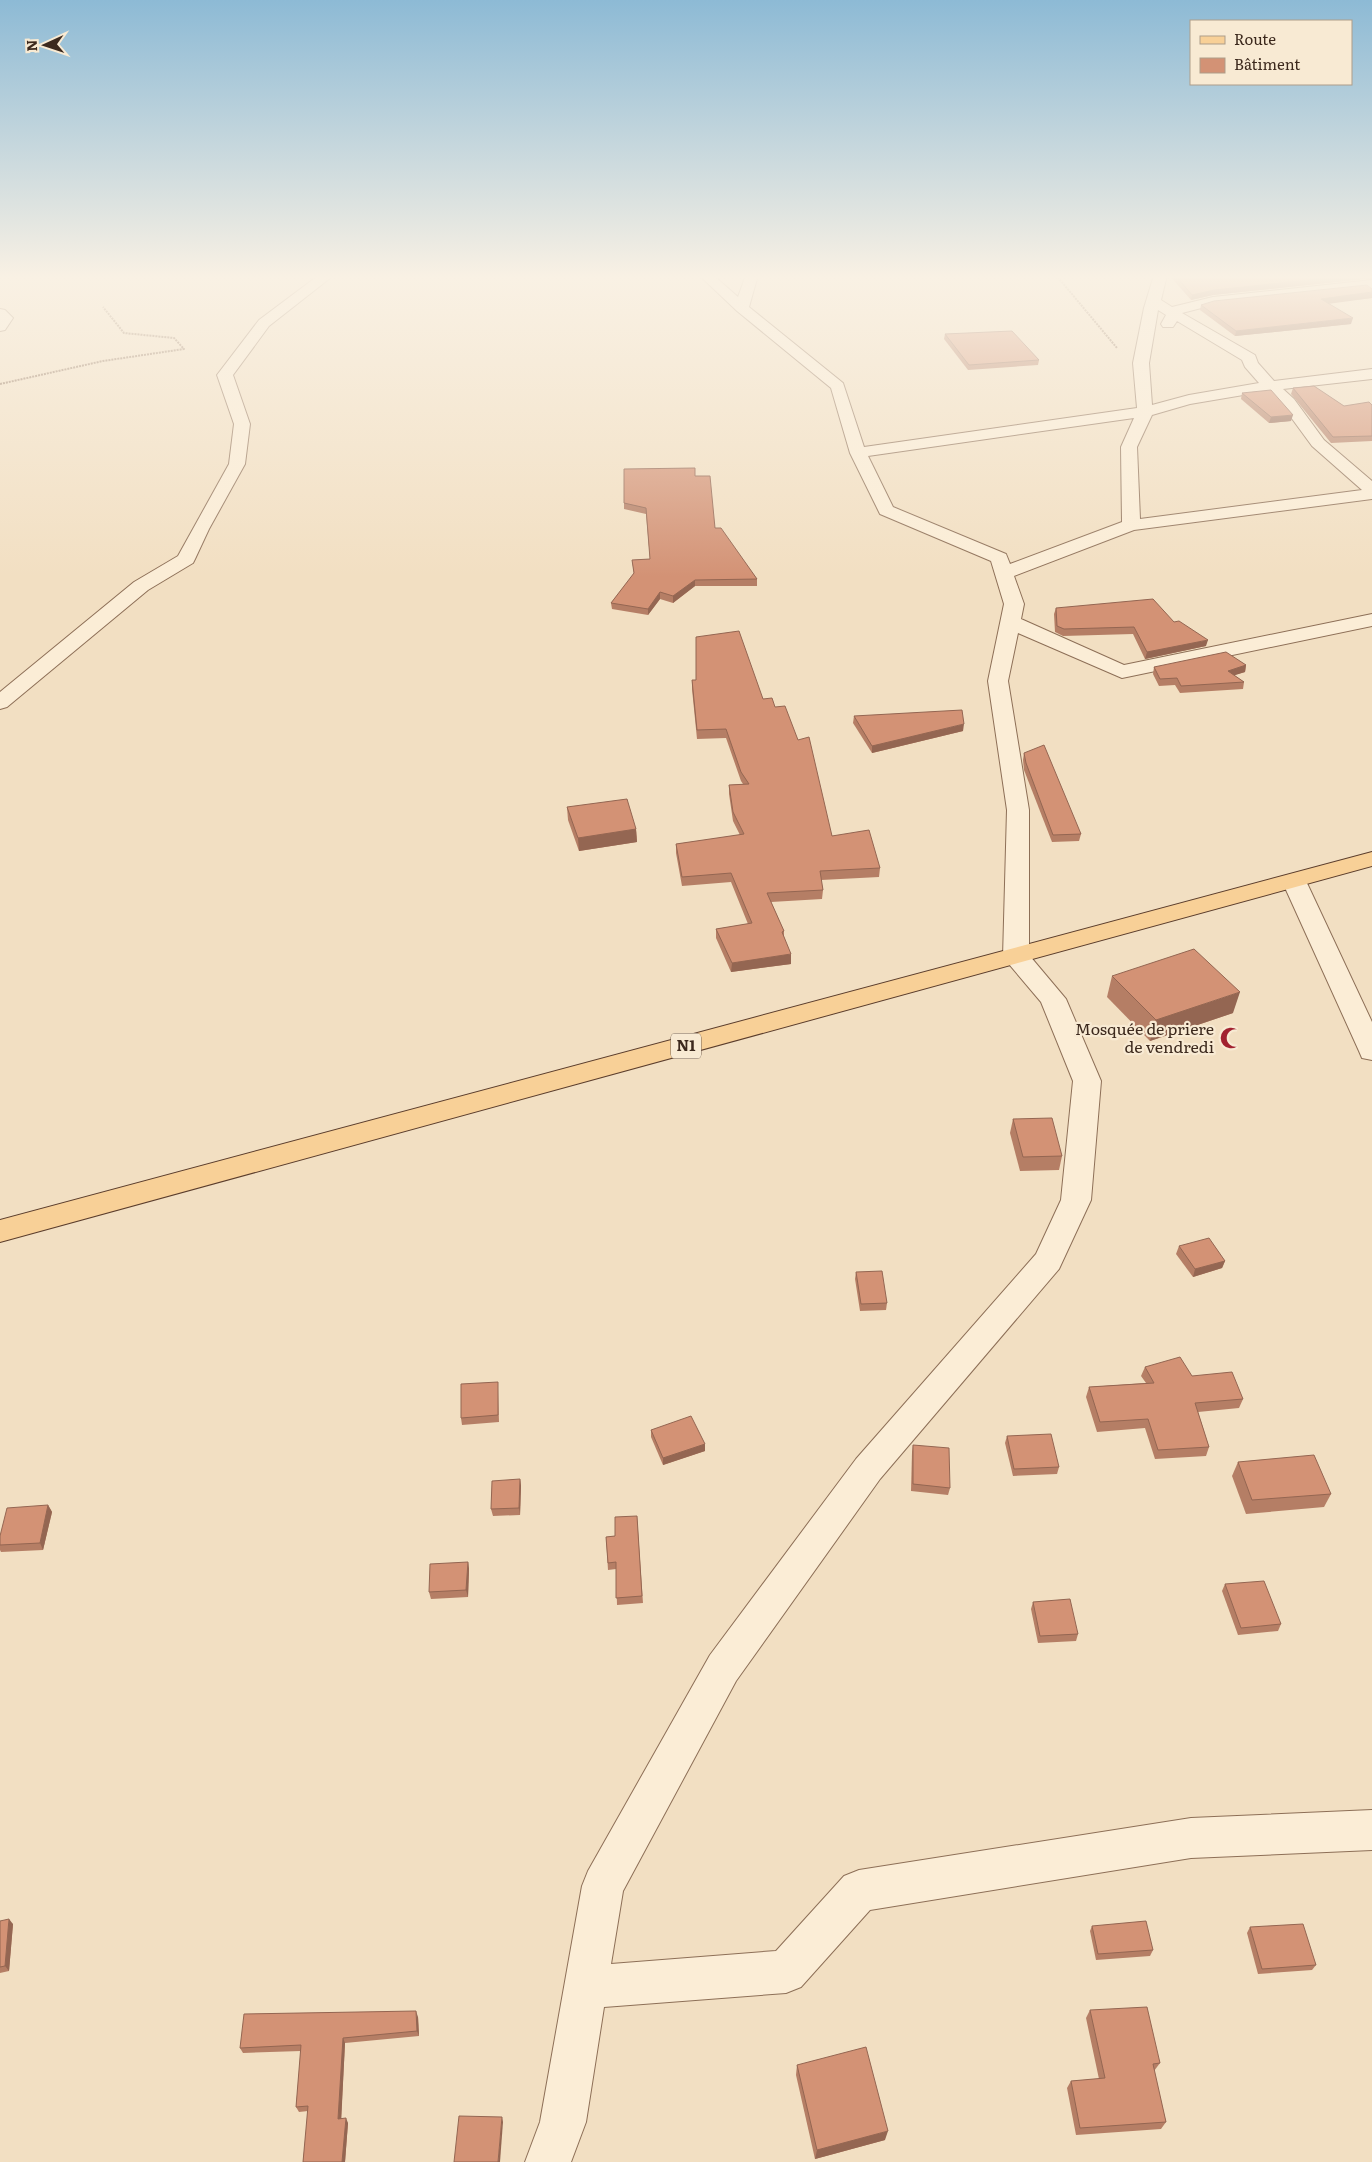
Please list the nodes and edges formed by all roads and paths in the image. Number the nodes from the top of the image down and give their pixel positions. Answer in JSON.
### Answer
{"nodes":[{"id":1,"x":38,"y":376,"type":"edge"},
{"id":2,"x":225,"y":376,"type":"edge"},
{"id":3,"x":826,"y":376,"type":"edge"},
{"id":4,"x":1143,"y":376,"type":"edge"},
{"id":5,"x":1261,"y":376,"type":"edge"},
{"id":6,"x":1356,"y":376,"type":"edge"},
{"id":7,"x":0,"y":384,"type":"edge"},
{"id":8,"x":1270,"y":386,"type":"junction"},
{"id":9,"x":1145,"y":412,"type":"junction"},
{"id":10,"x":858,"y":453,"type":"junction"},
{"id":11,"x":1372,"y":490,"type":"edge"},
{"id":12,"x":1372,"y":494,"type":"edge"},
{"id":13,"x":1131,"y":525,"type":"junction"},
{"id":14,"x":1004,"y":574,"type":"junction"},
{"id":15,"x":1372,"y":620,"type":"edge"},
{"id":16,"x":1010,"y":622,"type":"junction"},
{"id":17,"x":0,"y":703,"type":"edge"},
{"id":18,"x":1372,"y":860,"type":"edge"},
{"id":19,"x":1294,"y":881,"type":"junction"},
{"id":20,"x":1016,"y":957,"type":"junction"},
{"id":21,"x":1372,"y":1051,"type":"edge"},
{"id":22,"x":0,"y":1231,"type":"edge"},
{"id":23,"x":1372,"y":1830,"type":"edge"},
{"id":24,"x":586,"y":1987,"type":"junction"},
{"id":25,"x":548,"y":2162,"type":"edge"}],
"edges":[{"from":1,"to":7,"type":"path"},
{"from":2,"to":17,"type":"street"},
{"from":3,"to":10,"type":"street"},
{"from":4,"to":9,"type":"street"},
{"from":5,"to":8,"type":"street"},
{"from":6,"to":8,"type":"street"},
{"from":8,"to":9,"type":"street"},
{"from":8,"to":11,"type":"street"},
{"from":9,"to":10,"type":"street"},
{"from":9,"to":13,"type":"street"},
{"from":10,"to":14,"type":"street"},
{"from":12,"to":13,"type":"street"},
{"from":13,"to":14,"type":"street"},
{"from":14,"to":16,"type":"street"},
{"from":15,"to":16,"type":"street"},
{"from":16,"to":20,"type":"street"},
{"from":18,"to":19,"type":"main road","number":"N1"},
{"from":19,"to":20,"type":"main road","number":"N1"},
{"from":19,"to":21,"type":"street"},
{"from":20,"to":22,"type":"main road","number":"N1"},
{"from":20,"to":24,"type":"street"},
{"from":23,"to":24,"type":"street"},
{"from":24,"to":25,"type":"street"}]}
